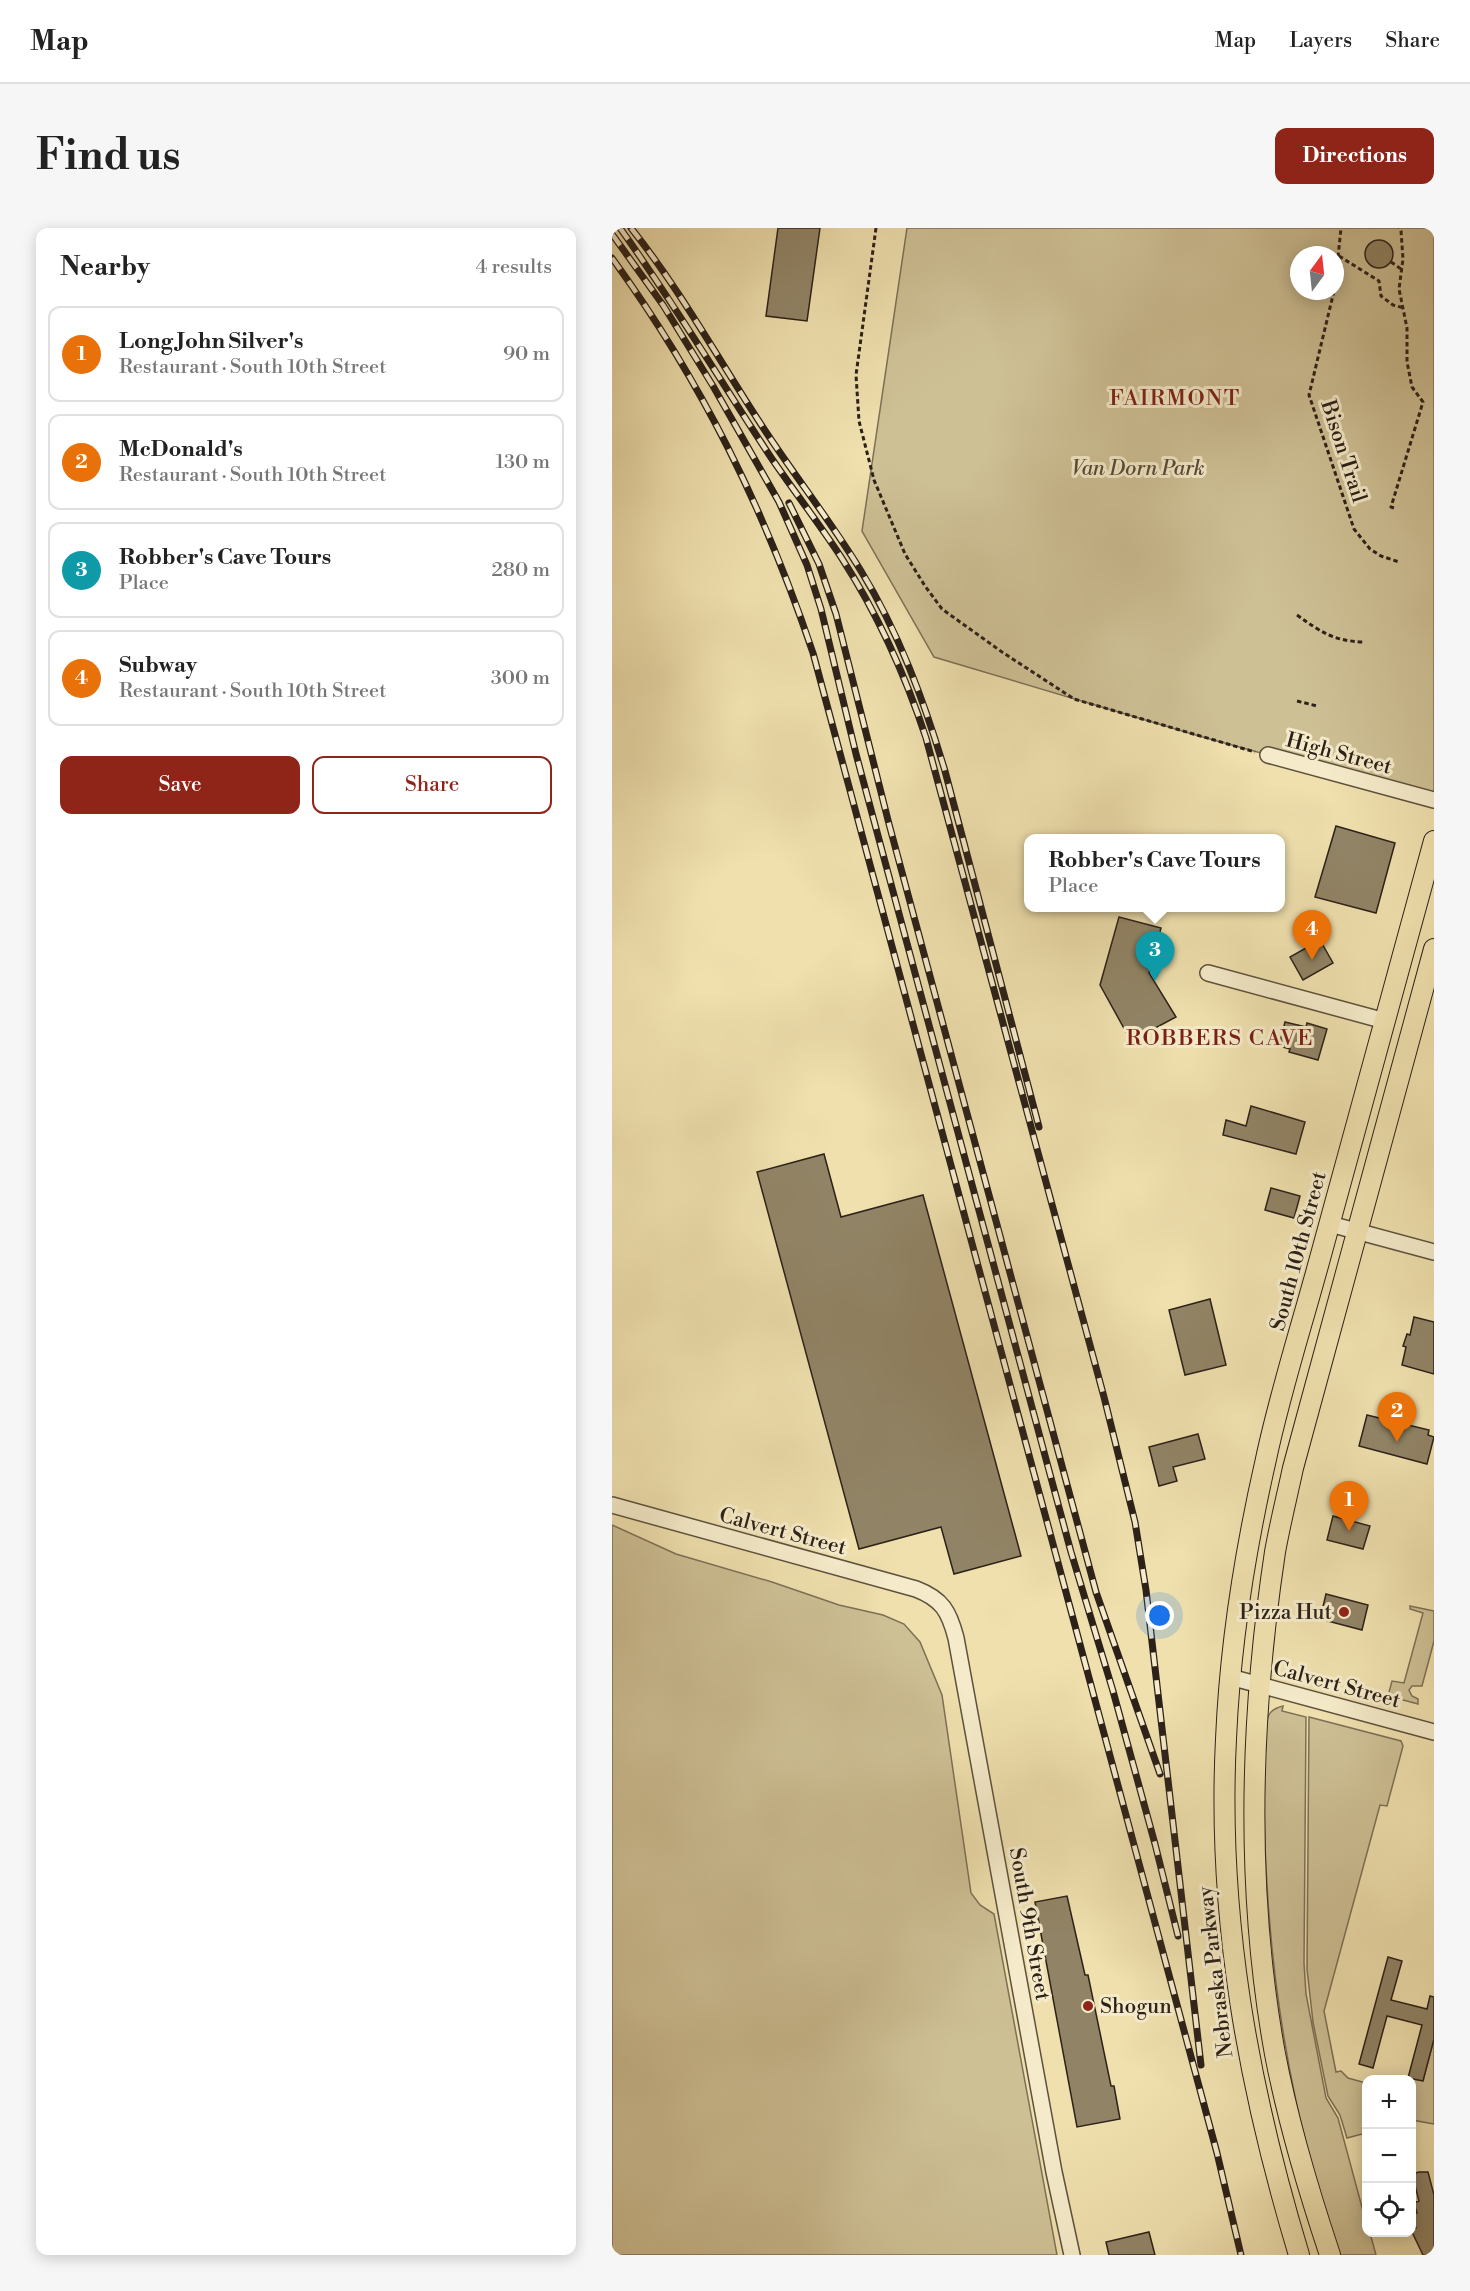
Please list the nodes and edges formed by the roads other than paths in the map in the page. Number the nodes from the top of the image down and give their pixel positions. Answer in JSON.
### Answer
{"nodes":[{"id":1,"x":1268,"y":755,"type":"road end"},
{"id":2,"x":1434,"y":800,"type":"edge"},
{"id":3,"x":1434,"y":841,"type":"edge"},
{"id":4,"x":1434,"y":949,"type":"edge"},
{"id":5,"x":1208,"y":973,"type":"dead end"},
{"id":6,"x":1385,"y":1021,"type":"junction"},
{"id":7,"x":1330,"y":1224,"type":"junction"},
{"id":8,"x":1357,"y":1231,"type":"junction"},
{"id":9,"x":1434,"y":1252,"type":"edge"},
{"id":10,"x":612,"y":1505,"type":"edge"},
{"id":11,"x":940,"y":1603,"type":"joint"},
{"id":12,"x":1230,"y":1677,"type":"junction"},
{"id":13,"x":1258,"y":1685,"type":"junction"},
{"id":14,"x":1434,"y":1732,"type":"edge"},
{"id":15,"x":1072,"y":2255,"type":"edge"},
{"id":16,"x":1299,"y":2255,"type":"edge"},
{"id":17,"x":1330,"y":2255,"type":"edge"}],
"edges":[{"from":1,"to":2,"type":"street","name":"High Street"},
{"from":3,"to":6,"type":"main road","name":"South 10th Street"},
{"from":4,"to":8,"type":"main road"},
{"from":5,"to":6,"type":"street"},
{"from":6,"to":7,"type":"main road","name":"South 10th Street"},
{"from":7,"to":8,"type":"street"},
{"from":7,"to":12,"type":"main road","name":"South 10th Street"},
{"from":8,"to":9,"type":"street"},
{"from":8,"to":13,"type":"main road"},
{"from":10,"to":11,"type":"street","name":"Calvert Street"},
{"from":11,"to":15,"type":"street","name":"South 9th Street"},
{"from":12,"to":13,"type":"street","name":"Calvert Street"},
{"from":12,"to":16,"type":"main road","name":"Nebraska Parkway"},
{"from":13,"to":14,"type":"street","name":"Calvert Street"},
{"from":13,"to":17,"type":"main road"}]}
